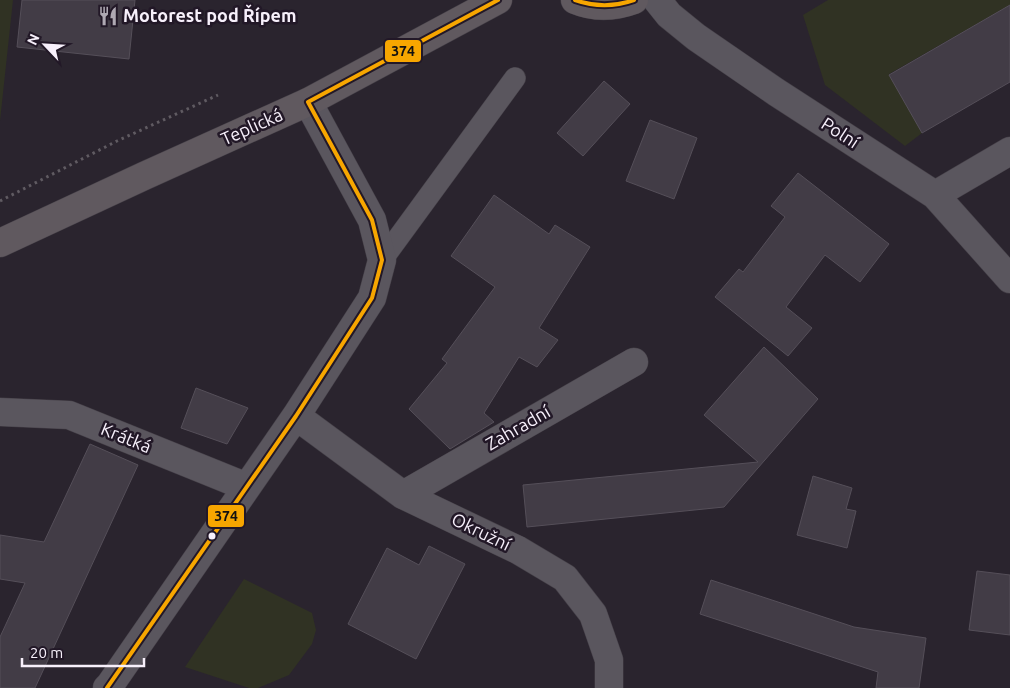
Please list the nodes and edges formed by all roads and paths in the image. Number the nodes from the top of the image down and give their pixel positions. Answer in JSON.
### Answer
{"nodes":[{"id":1,"x":498,"y":0,"type":"edge"},
{"id":2,"x":575,"y":0,"type":"edge"},
{"id":3,"x":634,"y":0,"type":"edge"},
{"id":4,"x":657,"y":0,"type":"edge"},
{"id":5,"x":515,"y":78,"type":"dead end"},
{"id":6,"x":218,"y":96,"type":"dead end"},
{"id":7,"x":308,"y":102,"type":"junction"},
{"id":8,"x":1010,"y":151,"type":"edge"},
{"id":9,"x":936,"y":195,"type":"junction"},
{"id":10,"x":0,"y":201,"type":"edge"},
{"id":11,"x":0,"y":243,"type":"edge"},
{"id":12,"x":382,"y":260,"type":"junction"},
{"id":13,"x":1010,"y":279,"type":"edge"},
{"id":14,"x":634,"y":362,"type":"dead end"},
{"id":15,"x":0,"y":412,"type":"edge"},
{"id":16,"x":296,"y":416,"type":"junction"},
{"id":17,"x":247,"y":486,"type":"junction"},
{"id":18,"x":403,"y":494,"type":"junction"},
{"id":19,"x":113,"y":687,"type":"edge"},
{"id":20,"x":608,"y":688,"type":"edge"}],
"edges":[{"from":1,"to":7,"type":"main road","name":"Teplická"},
{"from":2,"to":3,"type":"main road"},
{"from":4,"to":9,"type":"street","name":"Polní"},
{"from":5,"to":12,"type":"lane"},
{"from":6,"to":10,"type":"path"},
{"from":7,"to":11,"type":"main road","name":"Teplická"},
{"from":7,"to":12,"type":"street"},
{"from":8,"to":9,"type":"street"},
{"from":9,"to":13,"type":"street","name":"Polní"},
{"from":12,"to":16,"type":"street"},
{"from":14,"to":18,"type":"street","name":"Zahradní"},
{"from":15,"to":17,"type":"street","name":"Krátká"},
{"from":16,"to":17,"type":"street"},
{"from":16,"to":18,"type":"street","name":"Okružní"},
{"from":17,"to":19,"type":"street"},
{"from":18,"to":20,"type":"street","name":"Okružní"}]}
